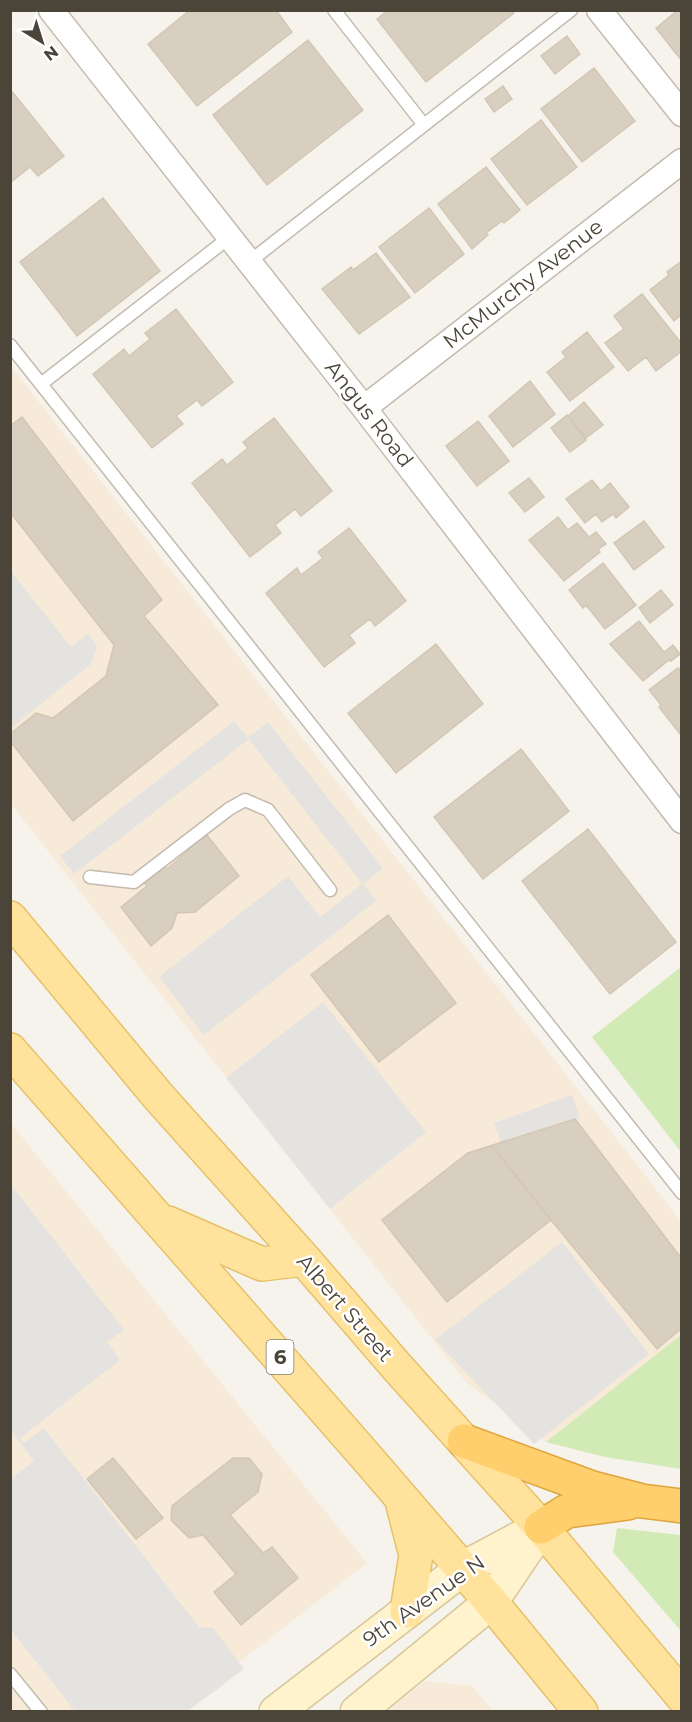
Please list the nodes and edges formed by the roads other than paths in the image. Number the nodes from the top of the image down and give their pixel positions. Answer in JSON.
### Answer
{"nodes":[{"id":1,"x":51,"y":10,"type":"edge"},
{"id":2,"x":334,"y":10,"type":"edge"},
{"id":3,"x":571,"y":10,"type":"edge"},
{"id":4,"x":599,"y":10,"type":"edge"},
{"id":5,"x":681,"y":114,"type":"edge"},
{"id":6,"x":424,"y":125,"type":"junction"},
{"id":7,"x":681,"y":161,"type":"edge"},
{"id":8,"x":230,"y":237,"type":"junction"},
{"id":9,"x":249,"y":261,"type":"junction"},
{"id":10,"x":10,"y":345,"type":"edge"},
{"id":11,"x":41,"y":384,"type":"junction"},
{"id":12,"x":364,"y":408,"type":"junction"},
{"id":13,"x":681,"y":821,"type":"edge"},
{"id":14,"x":90,"y":877,"type":"dead end"},
{"id":15,"x":330,"y":890,"type":"dead end"},
{"id":16,"x":14,"y":930,"type":"edge"},
{"id":17,"x":10,"y":1050,"type":"edge"},
{"id":18,"x":681,"y":1193,"type":"edge"},
{"id":19,"x":158,"y":1219,"type":"junction"},
{"id":20,"x":304,"y":1259,"type":"junction"},
{"id":21,"x":464,"y":1441,"type":"junction"},
{"id":22,"x":401,"y":1498,"type":"junction"},
{"id":23,"x":642,"y":1501,"type":"junction"},
{"id":24,"x":681,"y":1506,"type":"edge"},
{"id":25,"x":541,"y":1527,"type":"junction"},
{"id":26,"x":462,"y":1569,"type":"junction"},
{"id":27,"x":491,"y":1602,"type":"junction"},
{"id":28,"x":407,"y":1611,"type":"junction"},
{"id":29,"x":10,"y":1674,"type":"edge"},
{"id":30,"x":681,"y":1696,"type":"edge"},
{"id":31,"x":41,"y":1712,"type":"edge"},
{"id":32,"x":276,"y":1712,"type":"edge"},
{"id":33,"x":357,"y":1712,"type":"edge"},
{"id":34,"x":581,"y":1712,"type":"edge"}],
"edges":[{"from":1,"to":8,"type":"street","name":"Angus Road"},
{"from":2,"to":6,"type":"lane"},
{"from":3,"to":6,"type":"lane"},
{"from":4,"to":5,"type":"street"},
{"from":6,"to":9,"type":"lane"},
{"from":7,"to":12,"type":"street","name":"McMurchy Avenue"},
{"from":8,"to":9,"type":"street","name":"Angus Road"},
{"from":8,"to":11,"type":"lane"},
{"from":9,"to":12,"type":"street","name":"Angus Road"},
{"from":10,"to":11,"type":"lane"},
{"from":11,"to":18,"type":"lane"},
{"from":12,"to":13,"type":"street","name":"Angus Road"},
{"from":14,"to":15,"type":"lane"},
{"from":16,"to":20,"type":"main road","name":"Albert Street"},
{"from":17,"to":19,"type":"main road","number":"6"},
{"from":19,"to":20,"type":"main road"},
{"from":19,"to":22,"type":"main road","number":"6"},
{"from":20,"to":21,"type":"main road","name":"Albert Street"},
{"from":21,"to":23,"type":"highway"},
{"from":21,"to":25,"type":"main road","name":"Albert Street"},
{"from":22,"to":26,"type":"main road","number":"6"},
{"from":22,"to":28,"type":"main road"},
{"from":23,"to":24,"type":"highway"},
{"from":23,"to":25,"type":"highway"},
{"from":25,"to":26,"type":"main road","name":"9th Avenue N"},
{"from":25,"to":27,"type":"main road","name":"9th Avenue N"},
{"from":25,"to":30,"type":"main road","name":"Albert Street"},
{"from":26,"to":27,"type":"main road","number":"6"},
{"from":26,"to":28,"type":"main road","name":"9th Avenue N"},
{"from":27,"to":33,"type":"main road","name":"9th Avenue N"},
{"from":27,"to":34,"type":"main road","number":"6"},
{"from":28,"to":32,"type":"main road","name":"9th Avenue N"},
{"from":29,"to":31,"type":"lane"}]}
